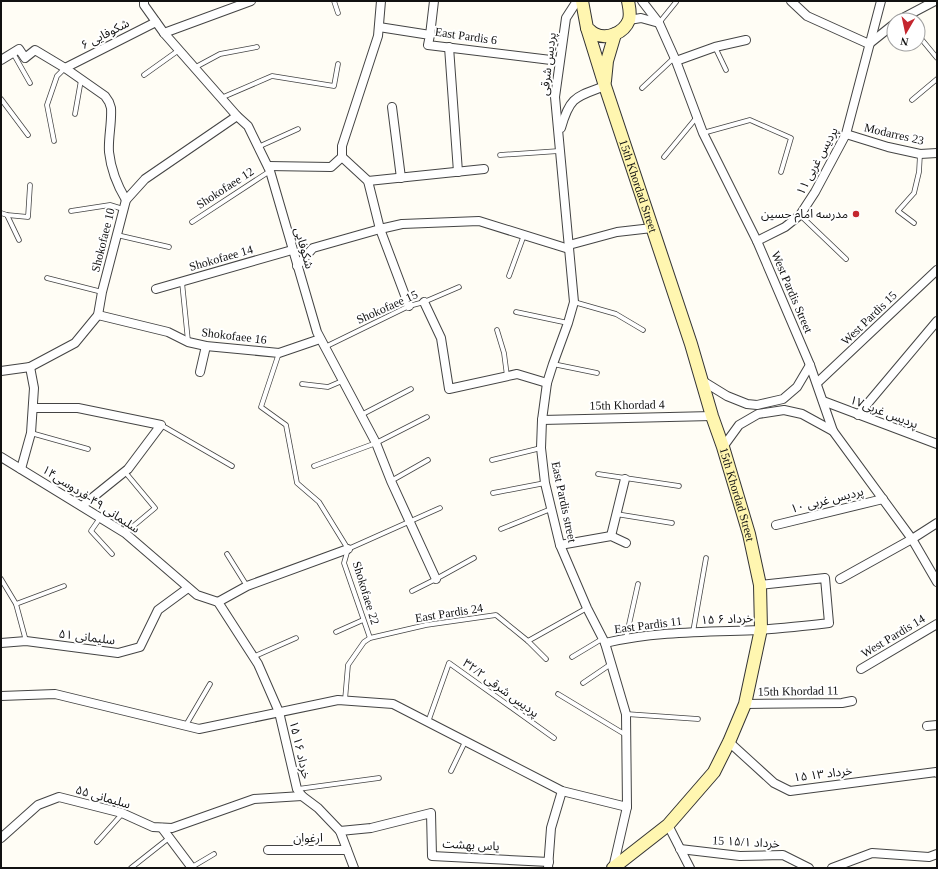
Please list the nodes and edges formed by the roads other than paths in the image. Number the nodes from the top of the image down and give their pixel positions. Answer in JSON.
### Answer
{"nodes":[{"id":1,"x":144,"y":1,"type":"edge"},
{"id":2,"x":251,"y":1,"type":"edge"},
{"id":3,"x":334,"y":1,"type":"edge"},
{"id":4,"x":381,"y":1,"type":"edge"},
{"id":5,"x":434,"y":1,"type":"edge"},
{"id":6,"x":577,"y":1,"type":"edge"},
{"id":7,"x":582,"y":1,"type":"edge"},
{"id":8,"x":628,"y":1,"type":"edge"},
{"id":9,"x":642,"y":1,"type":"edge"},
{"id":10,"x":791,"y":1,"type":"edge"},
{"id":11,"x":881,"y":1,"type":"edge"},
{"id":12,"x":676,"y":2,"type":"edge"},
{"id":13,"x":931,"y":2,"type":"edge"},
{"id":14,"x":915,"y":12,"type":"edge"},
{"id":15,"x":338,"y":13,"type":"dead end"},
{"id":16,"x":629,"y":20,"type":"junction"},
{"id":17,"x":156,"y":22,"type":"junction"},
{"id":18,"x":659,"y":23,"type":"junction"},
{"id":19,"x":379,"y":27,"type":"junction"},
{"id":20,"x":587,"y":28,"type":"junction"},
{"id":21,"x":886,"y":30,"type":"edge"},
{"id":22,"x":164,"y":33,"type":"junction"},
{"id":23,"x":615,"y":34,"type":"junction"},
{"id":24,"x":430,"y":35,"type":"junction"},
{"id":25,"x":746,"y":40,"type":"dead end"},
{"id":26,"x":869,"y":44,"type":"junction"},
{"id":27,"x":926,"y":44,"type":"edge"},
{"id":28,"x":449,"y":47,"type":"junction"},
{"id":29,"x":715,"y":47,"type":"junction"},
{"id":30,"x":257,"y":48,"type":"dead end"},
{"id":31,"x":179,"y":50,"type":"junction"},
{"id":32,"x":13,"y":53,"type":"junction"},
{"id":33,"x":937,"y":58,"type":"edge"},
{"id":34,"x":676,"y":59,"type":"junction"},
{"id":35,"x":1,"y":60,"type":"edge"},
{"id":36,"x":559,"y":61,"type":"junction"},
{"id":37,"x":338,"y":64,"type":"dead end"},
{"id":38,"x":65,"y":68,"type":"junction"},
{"id":39,"x":194,"y":68,"type":"junction"},
{"id":40,"x":726,"y":70,"type":"dead end"},
{"id":41,"x":144,"y":75,"type":"dead end"},
{"id":42,"x":937,"y":78,"type":"edge"},
{"id":43,"x":82,"y":79,"type":"junction"},
{"id":44,"x":30,"y":83,"type":"dead end"},
{"id":45,"x":605,"y":86,"type":"junction"},
{"id":46,"x":642,"y":88,"type":"dead end"},
{"id":47,"x":221,"y":98,"type":"junction"},
{"id":48,"x":1,"y":99,"type":"edge"},
{"id":49,"x":912,"y":100,"type":"dead end"},
{"id":50,"x":392,"y":107,"type":"dead end"},
{"id":51,"x":75,"y":114,"type":"dead end"},
{"id":52,"x":237,"y":116,"type":"junction"},
{"id":53,"x":697,"y":117,"type":"junction"},
{"id":54,"x":298,"y":129,"type":"dead end"},
{"id":55,"x":559,"y":132,"type":"junction"},
{"id":56,"x":703,"y":133,"type":"junction"},
{"id":57,"x":846,"y":134,"type":"junction"},
{"id":58,"x":28,"y":135,"type":"dead end"},
{"id":59,"x":54,"y":141,"type":"dead end"},
{"id":60,"x":258,"y":146,"type":"junction"},
{"id":61,"x":559,"y":151,"type":"junction"},
{"id":62,"x":937,"y":153,"type":"edge"},
{"id":63,"x":920,"y":154,"type":"junction"},
{"id":64,"x":500,"y":155,"type":"dead end"},
{"id":65,"x":342,"y":156,"type":"junction"},
{"id":66,"x":664,"y":157,"type":"dead end"},
{"id":67,"x":269,"y":168,"type":"junction"},
{"id":68,"x":484,"y":169,"type":"dead end"},
{"id":69,"x":458,"y":172,"type":"junction"},
{"id":70,"x":781,"y":172,"type":"dead end"},
{"id":71,"x":401,"y":178,"type":"junction"},
{"id":72,"x":368,"y":182,"type":"junction"},
{"id":73,"x":30,"y":185,"type":"dead end"},
{"id":74,"x":126,"y":200,"type":"junction"},
{"id":75,"x":123,"y":209,"type":"junction"},
{"id":76,"x":71,"y":211,"type":"dead end"},
{"id":77,"x":1,"y":213,"type":"edge"},
{"id":78,"x":7,"y":215,"type":"junction"},
{"id":79,"x":800,"y":215,"type":"junction"},
{"id":80,"x":192,"y":222,"type":"dead end"},
{"id":81,"x":914,"y":223,"type":"dead end"},
{"id":82,"x":652,"y":228,"type":"junction"},
{"id":83,"x":380,"y":229,"type":"junction"},
{"id":84,"x":117,"y":235,"type":"junction"},
{"id":85,"x":524,"y":235,"type":"junction"},
{"id":86,"x":19,"y":240,"type":"dead end"},
{"id":87,"x":757,"y":240,"type":"junction"},
{"id":88,"x":170,"y":247,"type":"dead end"},
{"id":89,"x":569,"y":247,"type":"junction"},
{"id":90,"x":292,"y":250,"type":"junction"},
{"id":91,"x":846,"y":259,"type":"dead end"},
{"id":92,"x":297,"y":266,"type":"junction"},
{"id":93,"x":937,"y":270,"type":"edge"},
{"id":94,"x":509,"y":276,"type":"dead end"},
{"id":95,"x":47,"y":278,"type":"dead end"},
{"id":96,"x":182,"y":282,"type":"junction"},
{"id":97,"x":459,"y":287,"type":"dead end"},
{"id":98,"x":156,"y":289,"type":"dead end"},
{"id":99,"x":102,"y":292,"type":"junction"},
{"id":100,"x":424,"y":302,"type":"junction"},
{"id":101,"x":574,"y":302,"type":"junction"},
{"id":102,"x":409,"y":306,"type":"junction"},
{"id":103,"x":516,"y":312,"type":"dead end"},
{"id":104,"x":98,"y":315,"type":"junction"},
{"id":105,"x":937,"y":321,"type":"edge"},
{"id":106,"x":568,"y":324,"type":"junction"},
{"id":107,"x":497,"y":330,"type":"dead end"},
{"id":108,"x":643,"y":330,"type":"dead end"},
{"id":109,"x":320,"y":339,"type":"junction"},
{"id":110,"x":188,"y":342,"type":"junction"},
{"id":111,"x":206,"y":346,"type":"junction"},
{"id":112,"x":324,"y":347,"type":"junction"},
{"id":113,"x":279,"y":353,"type":"junction"},
{"id":114,"x":553,"y":364,"type":"junction"},
{"id":115,"x":810,"y":365,"type":"junction"},
{"id":116,"x":30,"y":367,"type":"junction"},
{"id":117,"x":1,"y":371,"type":"edge"},
{"id":118,"x":200,"y":372,"type":"dead end"},
{"id":119,"x":597,"y":373,"type":"dead end"},
{"id":120,"x":507,"y":376,"type":"junction"},
{"id":121,"x":701,"y":380,"type":"junction"},
{"id":122,"x":342,"y":381,"type":"junction"},
{"id":123,"x":548,"y":382,"type":"junction"},
{"id":124,"x":817,"y":383,"type":"junction"},
{"id":125,"x":302,"y":384,"type":"dead end"},
{"id":126,"x":411,"y":389,"type":"dead end"},
{"id":127,"x":823,"y":401,"type":"junction"},
{"id":128,"x":33,"y":408,"type":"junction"},
{"id":129,"x":361,"y":415,"type":"junction"},
{"id":130,"x":858,"y":415,"type":"junction"},
{"id":131,"x":712,"y":416,"type":"junction"},
{"id":132,"x":427,"y":417,"type":"dead end"},
{"id":133,"x":542,"y":420,"type":"junction"},
{"id":134,"x":161,"y":425,"type":"junction"},
{"id":135,"x":833,"y":431,"type":"junction"},
{"id":136,"x":31,"y":433,"type":"junction"},
{"id":137,"x":376,"y":444,"type":"junction"},
{"id":138,"x":937,"y":444,"type":"edge"},
{"id":139,"x":723,"y":447,"type":"junction"},
{"id":140,"x":541,"y":448,"type":"junction"},
{"id":141,"x":88,"y":449,"type":"dead end"},
{"id":142,"x":1,"y":457,"type":"edge"},
{"id":143,"x":428,"y":460,"type":"dead end"},
{"id":144,"x":492,"y":460,"type":"dead end"},
{"id":145,"x":232,"y":466,"type":"dead end"},
{"id":146,"x":314,"y":466,"type":"dead end"},
{"id":147,"x":22,"y":469,"type":"junction"},
{"id":148,"x":125,"y":472,"type":"junction"},
{"id":149,"x":598,"y":474,"type":"dead end"},
{"id":150,"x":625,"y":479,"type":"junction"},
{"id":151,"x":391,"y":482,"type":"junction"},
{"id":152,"x":545,"y":483,"type":"junction"},
{"id":153,"x":679,"y":486,"type":"dead end"},
{"id":154,"x":493,"y":493,"type":"dead end"},
{"id":155,"x":883,"y":499,"type":"junction"},
{"id":156,"x":82,"y":506,"type":"junction"},
{"id":157,"x":440,"y":508,"type":"dead end"},
{"id":158,"x":551,"y":509,"type":"junction"},
{"id":159,"x":616,"y":514,"type":"junction"},
{"id":160,"x":100,"y":518,"type":"junction"},
{"id":161,"x":410,"y":522,"type":"junction"},
{"id":162,"x":672,"y":523,"type":"dead end"},
{"id":163,"x":937,"y":523,"type":"edge"},
{"id":164,"x":776,"y":525,"type":"dead end"},
{"id":165,"x":501,"y":529,"type":"dead end"},
{"id":166,"x":125,"y":533,"type":"junction"},
{"id":167,"x":611,"y":536,"type":"junction"},
{"id":168,"x":912,"y":539,"type":"junction"},
{"id":169,"x":626,"y":543,"type":"dead end"},
{"id":170,"x":560,"y":545,"type":"junction"},
{"id":171,"x":348,"y":549,"type":"junction"},
{"id":172,"x":112,"y":554,"type":"dead end"},
{"id":173,"x":227,"y":554,"type":"dead end"},
{"id":174,"x":474,"y":558,"type":"dead end"},
{"id":175,"x":706,"y":558,"type":"dead end"},
{"id":176,"x":1,"y":579,"type":"edge"},
{"id":177,"x":840,"y":579,"type":"dead end"},
{"id":178,"x":436,"y":580,"type":"junction"},
{"id":179,"x":937,"y":582,"type":"edge"},
{"id":180,"x":638,"y":584,"type":"dead end"},
{"id":181,"x":760,"y":585,"type":"junction"},
{"id":182,"x":64,"y":586,"type":"dead end"},
{"id":183,"x":247,"y":586,"type":"junction"},
{"id":184,"x":188,"y":588,"type":"junction"},
{"id":185,"x":412,"y":591,"type":"dead end"},
{"id":186,"x":218,"y":602,"type":"junction"},
{"id":187,"x":16,"y":604,"type":"junction"},
{"id":188,"x":587,"y":608,"type":"junction"},
{"id":189,"x":363,"y":620,"type":"junction"},
{"id":190,"x":937,"y":624,"type":"edge"},
{"id":191,"x":761,"y":630,"type":"junction"},
{"id":192,"x":336,"y":632,"type":"dead end"},
{"id":193,"x":693,"y":632,"type":"junction"},
{"id":194,"x":296,"y":638,"type":"dead end"},
{"id":195,"x":370,"y":638,"type":"junction"},
{"id":196,"x":626,"y":638,"type":"junction"},
{"id":197,"x":26,"y":641,"type":"junction"},
{"id":198,"x":528,"y":641,"type":"junction"},
{"id":199,"x":603,"y":641,"type":"junction"},
{"id":200,"x":1,"y":643,"type":"edge"},
{"id":201,"x":253,"y":657,"type":"junction"},
{"id":202,"x":572,"y":657,"type":"dead end"},
{"id":203,"x":546,"y":658,"type":"dead end"},
{"id":204,"x":612,"y":663,"type":"junction"},
{"id":205,"x":861,"y":669,"type":"dead end"},
{"id":206,"x":583,"y":683,"type":"dead end"},
{"id":207,"x":210,"y":684,"type":"dead end"},
{"id":208,"x":558,"y":694,"type":"dead end"},
{"id":209,"x":1,"y":696,"type":"edge"},
{"id":210,"x":345,"y":700,"type":"junction"},
{"id":211,"x":852,"y":701,"type":"dead end"},
{"id":212,"x":745,"y":704,"type":"junction"},
{"id":213,"x":279,"y":712,"type":"junction"},
{"id":214,"x":626,"y":714,"type":"junction"},
{"id":215,"x":698,"y":719,"type":"dead end"},
{"id":216,"x":428,"y":722,"type":"junction"},
{"id":217,"x":937,"y":725,"type":"edge"},
{"id":218,"x":186,"y":726,"type":"junction"},
{"id":219,"x":927,"y":726,"type":"dead end"},
{"id":220,"x":626,"y":735,"type":"junction"},
{"id":221,"x":554,"y":738,"type":"dead end"},
{"id":222,"x":465,"y":742,"type":"junction"},
{"id":223,"x":729,"y":742,"type":"junction"},
{"id":224,"x":452,"y":771,"type":"dead end"},
{"id":225,"x":937,"y":772,"type":"edge"},
{"id":226,"x":379,"y":778,"type":"dead end"},
{"id":227,"x":562,"y":791,"type":"junction"},
{"id":228,"x":299,"y":793,"type":"junction"},
{"id":229,"x":627,"y":807,"type":"junction"},
{"id":230,"x":122,"y":813,"type":"junction"},
{"id":231,"x":668,"y":825,"type":"junction"},
{"id":232,"x":162,"y":828,"type":"junction"},
{"id":233,"x":340,"y":831,"type":"junction"},
{"id":234,"x":1,"y":838,"type":"edge"},
{"id":235,"x":170,"y":838,"type":"junction"},
{"id":236,"x":97,"y":842,"type":"dead end"},
{"id":237,"x":680,"y":849,"type":"junction"},
{"id":238,"x":268,"y":850,"type":"dead end"},
{"id":239,"x":347,"y":850,"type":"junction"},
{"id":240,"x":214,"y":854,"type":"dead end"},
{"id":241,"x":937,"y":854,"type":"edge"},
{"id":242,"x":548,"y":865,"type":"edge"},
{"id":243,"x":131,"y":868,"type":"edge"},
{"id":244,"x":192,"y":868,"type":"edge"},
{"id":245,"x":354,"y":868,"type":"edge"},
{"id":246,"x":613,"y":868,"type":"edge"},
{"id":247,"x":690,"y":868,"type":"edge"},
{"id":248,"x":809,"y":868,"type":"edge"},
{"id":249,"x":832,"y":868,"type":"edge"}],
"edges":[{"from":1,"to":17,"type":"street","name":"شکوفایی"},
{"from":2,"to":22,"type":"street"},
{"from":3,"to":15,"type":"lane"},
{"from":4,"to":19,"type":"street"},
{"from":5,"to":24,"type":"street"},
{"from":6,"to":36,"type":"street","name":"پردیس شرقی"},
{"from":7,"to":20,"type":"street","name":"15th Khordad Street"},
{"from":8,"to":16,"type":"street"},
{"from":9,"to":18,"type":"street","name":"West Pardis Street"},
{"from":10,"to":26,"type":"street"},
{"from":11,"to":26,"type":"street","name":"پردیس غربی ۱۱"},
{"from":12,"to":18,"type":"lane"},
{"from":13,"to":14,"type":"street"},
{"from":16,"to":18,"type":"street"},
{"from":16,"to":23,"type":"street"},
{"from":17,"to":22,"type":"street","name":"شکوفایی"},
{"from":17,"to":38,"type":"street","name":"شکوفایی ۶"},
{"from":18,"to":34,"type":"street","name":"West Pardis Street"},
{"from":19,"to":24,"type":"street","name":"East Pardis 6"},
{"from":19,"to":65,"type":"street"},
{"from":20,"to":23,"type":"street"},
{"from":20,"to":45,"type":"street","name":"15th Khordad Street"},
{"from":21,"to":26,"type":"street"},
{"from":22,"to":31,"type":"street","name":"شکوفایی"},
{"from":23,"to":45,"type":"street"},
{"from":24,"to":28,"type":"street","name":"East Pardis 6"},
{"from":25,"to":29,"type":"street"},
{"from":26,"to":57,"type":"street","name":"پردیس غربی ۱۱"},
{"from":27,"to":33,"type":"lane"},
{"from":28,"to":36,"type":"street","name":"East Pardis 6"},
{"from":28,"to":69,"type":"street"},
{"from":29,"to":34,"type":"street"},
{"from":29,"to":40,"type":"lane"},
{"from":30,"to":39,"type":"lane"},
{"from":31,"to":39,"type":"street","name":"شکوفایی"},
{"from":31,"to":41,"type":"lane"},
{"from":32,"to":35,"type":"street"},
{"from":32,"to":38,"type":"street"},
{"from":32,"to":44,"type":"lane"},
{"from":34,"to":46,"type":"lane"},
{"from":34,"to":53,"type":"street","name":"West Pardis Street"},
{"from":36,"to":55,"type":"street","name":"پردیس شرقی"},
{"from":37,"to":47,"type":"lane"},
{"from":38,"to":43,"type":"street"},
{"from":38,"to":59,"type":"lane"},
{"from":39,"to":47,"type":"street","name":"شکوفایی"},
{"from":42,"to":49,"type":"lane"},
{"from":43,"to":51,"type":"lane"},
{"from":43,"to":74,"type":"street"},
{"from":45,"to":55,"type":"street"},
{"from":45,"to":82,"type":"street","name":"15th Khordad Street"},
{"from":47,"to":52,"type":"street","name":"شکوفایی"},
{"from":48,"to":58,"type":"lane"},
{"from":50,"to":71,"type":"street"},
{"from":52,"to":60,"type":"street","name":"شکوفایی"},
{"from":52,"to":74,"type":"street","name":"Shokofaee 10"},
{"from":53,"to":56,"type":"street","name":"West Pardis Street"},
{"from":53,"to":66,"type":"lane"},
{"from":54,"to":60,"type":"lane"},
{"from":55,"to":61,"type":"street","name":"East Pardis street"},
{"from":56,"to":70,"type":"lane"},
{"from":56,"to":87,"type":"street","name":"West Pardis Street"},
{"from":57,"to":63,"type":"street","name":"Modarres 23"},
{"from":57,"to":79,"type":"street","name":"پردیس غربی ۱۱"},
{"from":60,"to":67,"type":"street","name":"شکوفایی"},
{"from":61,"to":64,"type":"lane"},
{"from":61,"to":89,"type":"street","name":"East Pardis street"},
{"from":62,"to":63,"type":"street","name":"Modarres 23"},
{"from":63,"to":81,"type":"lane"},
{"from":65,"to":67,"type":"street"},
{"from":65,"to":72,"type":"street"},
{"from":67,"to":80,"type":"lane","name":"Shokofaee 12"},
{"from":67,"to":90,"type":"street","name":"شکوفایی"},
{"from":68,"to":69,"type":"street"},
{"from":69,"to":71,"type":"street"},
{"from":71,"to":72,"type":"street"},
{"from":72,"to":83,"type":"street"},
{"from":73,"to":78,"type":"lane"},
{"from":74,"to":75,"type":"street","name":"Shokofaee 10"},
{"from":75,"to":76,"type":"lane"},
{"from":75,"to":84,"type":"street","name":"Shokofaee 10"},
{"from":77,"to":78,"type":"lane"},
{"from":78,"to":86,"type":"lane"},
{"from":79,"to":87,"type":"street","name":"پردیس غربی ۱۱"},
{"from":79,"to":91,"type":"lane"},
{"from":82,"to":89,"type":"street"},
{"from":82,"to":121,"type":"street","name":"15th Khordad Street"},
{"from":83,"to":85,"type":"street"},
{"from":83,"to":92,"type":"street"},
{"from":83,"to":102,"type":"street"},
{"from":84,"to":88,"type":"lane"},
{"from":84,"to":99,"type":"street","name":"Shokofaee 10"},
{"from":85,"to":89,"type":"street"},
{"from":85,"to":94,"type":"lane"},
{"from":87,"to":115,"type":"street","name":"West Pardis Street"},
{"from":89,"to":101,"type":"street","name":"East Pardis street"},
{"from":90,"to":92,"type":"street","name":"شکوفایی"},
{"from":90,"to":96,"type":"street","name":"Shokofaee 14"},
{"from":92,"to":109,"type":"street","name":"شکوفایی"},
{"from":93,"to":124,"type":"street","name":"West Pardis 15"},
{"from":95,"to":99,"type":"lane"},
{"from":96,"to":98,"type":"street","name":"Shokofaee 14"},
{"from":96,"to":110,"type":"lane"},
{"from":97,"to":100,"type":"lane","name":"Shokofaee 15"},
{"from":99,"to":104,"type":"street","name":"Shokofaee 10"},
{"from":100,"to":102,"type":"lane","name":"Shokofaee 15"},
{"from":100,"to":120,"type":"street"},
{"from":101,"to":106,"type":"street","name":"East Pardis street"},
{"from":101,"to":108,"type":"lane"},
{"from":102,"to":112,"type":"lane","name":"Shokofaee 15"},
{"from":103,"to":106,"type":"lane"},
{"from":104,"to":110,"type":"street","name":"Shokofaee 16"},
{"from":104,"to":116,"type":"street","name":"Shokofaee 10"},
{"from":105,"to":130,"type":"street"},
{"from":106,"to":114,"type":"street","name":"East Pardis street"},
{"from":107,"to":120,"type":"lane"},
{"from":109,"to":112,"type":"street","name":"شکوفایی"},
{"from":109,"to":113,"type":"street","name":"Shokofaee 16"},
{"from":110,"to":111,"type":"street","name":"Shokofaee 16"},
{"from":111,"to":113,"type":"street","name":"Shokofaee 16"},
{"from":111,"to":118,"type":"street"},
{"from":112,"to":122,"type":"street","name":"شکوفایی"},
{"from":113,"to":171,"type":"lane"},
{"from":114,"to":119,"type":"lane"},
{"from":114,"to":123,"type":"street","name":"East Pardis street"},
{"from":115,"to":121,"type":"street"},
{"from":115,"to":124,"type":"street","name":"West Pardis Street"},
{"from":116,"to":117,"type":"street"},
{"from":116,"to":128,"type":"street"},
{"from":120,"to":123,"type":"street"},
{"from":121,"to":131,"type":"street","name":"15th Khordad Street"},
{"from":122,"to":125,"type":"lane"},
{"from":122,"to":129,"type":"street","name":"شکوفایی"},
{"from":123,"to":133,"type":"street","name":"East Pardis street"},
{"from":124,"to":127,"type":"street","name":"West Pardis Street"},
{"from":126,"to":129,"type":"lane"},
{"from":127,"to":130,"type":"street","name":"پردیس غربی۱۷"},
{"from":127,"to":135,"type":"street","name":"West Pardis Street"},
{"from":128,"to":134,"type":"street"},
{"from":128,"to":136,"type":"street"},
{"from":129,"to":137,"type":"street","name":"شکوفایی"},
{"from":130,"to":138,"type":"street","name":"پردیس غربی۱۷"},
{"from":131,"to":133,"type":"street","name":"15th Khordad 4"},
{"from":131,"to":139,"type":"street","name":"15th Khordad Street"},
{"from":132,"to":137,"type":"lane"},
{"from":133,"to":140,"type":"street","name":"East Pardis street"},
{"from":134,"to":145,"type":"lane"},
{"from":134,"to":148,"type":"street"},
{"from":135,"to":139,"type":"street"},
{"from":135,"to":155,"type":"street","name":"West Pardis Street"},
{"from":136,"to":141,"type":"lane"},
{"from":136,"to":147,"type":"street"},
{"from":137,"to":146,"type":"lane"},
{"from":137,"to":151,"type":"street","name":"شکوفایی"},
{"from":139,"to":181,"type":"street","name":"15th Khordad Street"},
{"from":140,"to":144,"type":"lane"},
{"from":140,"to":152,"type":"street","name":"East Pardis street"},
{"from":142,"to":147,"type":"street","name":"سلیمانی ۴۹-فردوسی۱۴"},
{"from":143,"to":151,"type":"lane"},
{"from":147,"to":156,"type":"street","name":"سلیمانی ۴۹-فردوسی۱۴"},
{"from":148,"to":156,"type":"street"},
{"from":148,"to":166,"type":"lane"},
{"from":149,"to":150,"type":"lane"},
{"from":150,"to":153,"type":"lane"},
{"from":150,"to":159,"type":"street"},
{"from":151,"to":161,"type":"street","name":"شکوفایی"},
{"from":152,"to":154,"type":"lane"},
{"from":152,"to":158,"type":"street","name":"East Pardis street"},
{"from":155,"to":164,"type":"street","name":"پردیس غربی ۱۰"},
{"from":155,"to":168,"type":"street","name":"West Pardis Street"},
{"from":156,"to":160,"type":"street","name":"سلیمانی ۴۹-فردوسی۱۴"},
{"from":157,"to":161,"type":"lane","name":"Shokofaee 22"},
{"from":158,"to":165,"type":"lane"},
{"from":158,"to":170,"type":"street","name":"East Pardis street"},
{"from":159,"to":162,"type":"lane"},
{"from":159,"to":167,"type":"street"},
{"from":160,"to":166,"type":"street","name":"سلیمانی ۴۹-فردوسی۱۴"},
{"from":160,"to":172,"type":"lane"},
{"from":161,"to":171,"type":"lane","name":"Shokofaee 22"},
{"from":161,"to":178,"type":"street","name":"شکوفایی"},
{"from":163,"to":168,"type":"street"},
{"from":166,"to":184,"type":"street","name":"سلیمانی ۴۹-فردوسی۱۴"},
{"from":167,"to":169,"type":"street"},
{"from":167,"to":170,"type":"street"},
{"from":168,"to":177,"type":"street"},
{"from":168,"to":179,"type":"street","name":"West Pardis Street"},
{"from":170,"to":188,"type":"street","name":"East Pardis street"},
{"from":171,"to":183,"type":"street"},
{"from":171,"to":189,"type":"lane","name":"Shokofaee 22"},
{"from":173,"to":183,"type":"lane"},
{"from":174,"to":178,"type":"lane"},
{"from":175,"to":193,"type":"lane"},
{"from":176,"to":187,"type":"lane"},
{"from":178,"to":185,"type":"lane"},
{"from":180,"to":196,"type":"lane"},
{"from":181,"to":191,"type":"street","name":"15th Khordad Street"},
{"from":181,"to":191,"type":"street","name":"۱۵ خرداد ۶"},
{"from":182,"to":187,"type":"lane"},
{"from":183,"to":186,"type":"street"},
{"from":184,"to":186,"type":"street","name":"سلیمانی ۴۹-فردوسی۱۴"},
{"from":184,"to":197,"type":"street","name":"سلیمانی ۵۱"},
{"from":186,"to":201,"type":"street"},
{"from":187,"to":197,"type":"lane"},
{"from":188,"to":198,"type":"lane"},
{"from":188,"to":199,"type":"street","name":"East Pardis street"},
{"from":189,"to":192,"type":"lane"},
{"from":189,"to":195,"type":"lane","name":"Shokofaee 22"},
{"from":190,"to":205,"type":"street","name":"West Pardis 14"},
{"from":191,"to":193,"type":"street","name":"۱۵ خرداد ۶"},
{"from":191,"to":212,"type":"street","name":"15th Khordad Street"},
{"from":193,"to":196,"type":"street","name":"East Pardis 11"},
{"from":194,"to":201,"type":"lane"},
{"from":195,"to":198,"type":"lane","name":"East Pardis 24"},
{"from":195,"to":210,"type":"lane"},
{"from":196,"to":199,"type":"street","name":"East Pardis 11"},
{"from":197,"to":200,"type":"street","name":"سلیمانی ۵۱"},
{"from":198,"to":203,"type":"lane","name":"East Pardis 24"},
{"from":199,"to":202,"type":"lane"},
{"from":199,"to":204,"type":"street","name":"East Pardis street"},
{"from":201,"to":213,"type":"street"},
{"from":204,"to":206,"type":"lane"},
{"from":204,"to":214,"type":"street","name":"East Pardis street"},
{"from":207,"to":218,"type":"lane"},
{"from":208,"to":220,"type":"lane"},
{"from":209,"to":218,"type":"street"},
{"from":210,"to":213,"type":"street"},
{"from":210,"to":216,"type":"street"},
{"from":211,"to":212,"type":"street","name":"15th Khordad 11"},
{"from":212,"to":223,"type":"street","name":"15th Khordad Street"},
{"from":213,"to":218,"type":"street"},
{"from":213,"to":228,"type":"street","name":"۱۵ خرداد ۱۶"},
{"from":214,"to":215,"type":"lane"},
{"from":214,"to":220,"type":"street","name":"East Pardis street"},
{"from":216,"to":221,"type":"lane","name":"پردیس شرقی ۳۲/۲"},
{"from":216,"to":222,"type":"street"},
{"from":217,"to":219,"type":"street"},
{"from":220,"to":229,"type":"street","name":"East Pardis street"},
{"from":222,"to":224,"type":"lane"},
{"from":222,"to":227,"type":"street"},
{"from":223,"to":225,"type":"street","name":"۱۵ خرداد ۱۳"},
{"from":223,"to":231,"type":"street","name":"15th Khordad Street"},
{"from":226,"to":228,"type":"lane"},
{"from":227,"to":229,"type":"street"},
{"from":227,"to":242,"type":"street"},
{"from":228,"to":232,"type":"street","name":"سلیمانی ۵۵"},
{"from":228,"to":233,"type":"street","name":"۱۵ خرداد ۱۶"},
{"from":229,"to":246,"type":"street","name":"East Pardis street"},
{"from":230,"to":232,"type":"street","name":"سلیمانی ۵۵"},
{"from":230,"to":234,"type":"street","name":"سلیمانی ۵۵"},
{"from":230,"to":236,"type":"lane"},
{"from":231,"to":237,"type":"street"},
{"from":231,"to":246,"type":"street","name":"15th Khordad Street"},
{"from":232,"to":235,"type":"street"},
{"from":233,"to":239,"type":"street","name":"۱۵ خرداد ۱۶"},
{"from":233,"to":242,"type":"street","name":"یاس بهشت"},
{"from":235,"to":243,"type":"lane"},
{"from":235,"to":244,"type":"street"},
{"from":237,"to":247,"type":"street"},
{"from":237,"to":248,"type":"street","name":"15 خرداد ۱۵/۱"},
{"from":238,"to":239,"type":"street","name":"ارغوان"},
{"from":239,"to":245,"type":"street","name":"۱۵ خرداد ۱۶"},
{"from":240,"to":244,"type":"lane"},
{"from":241,"to":249,"type":"street"}]}
